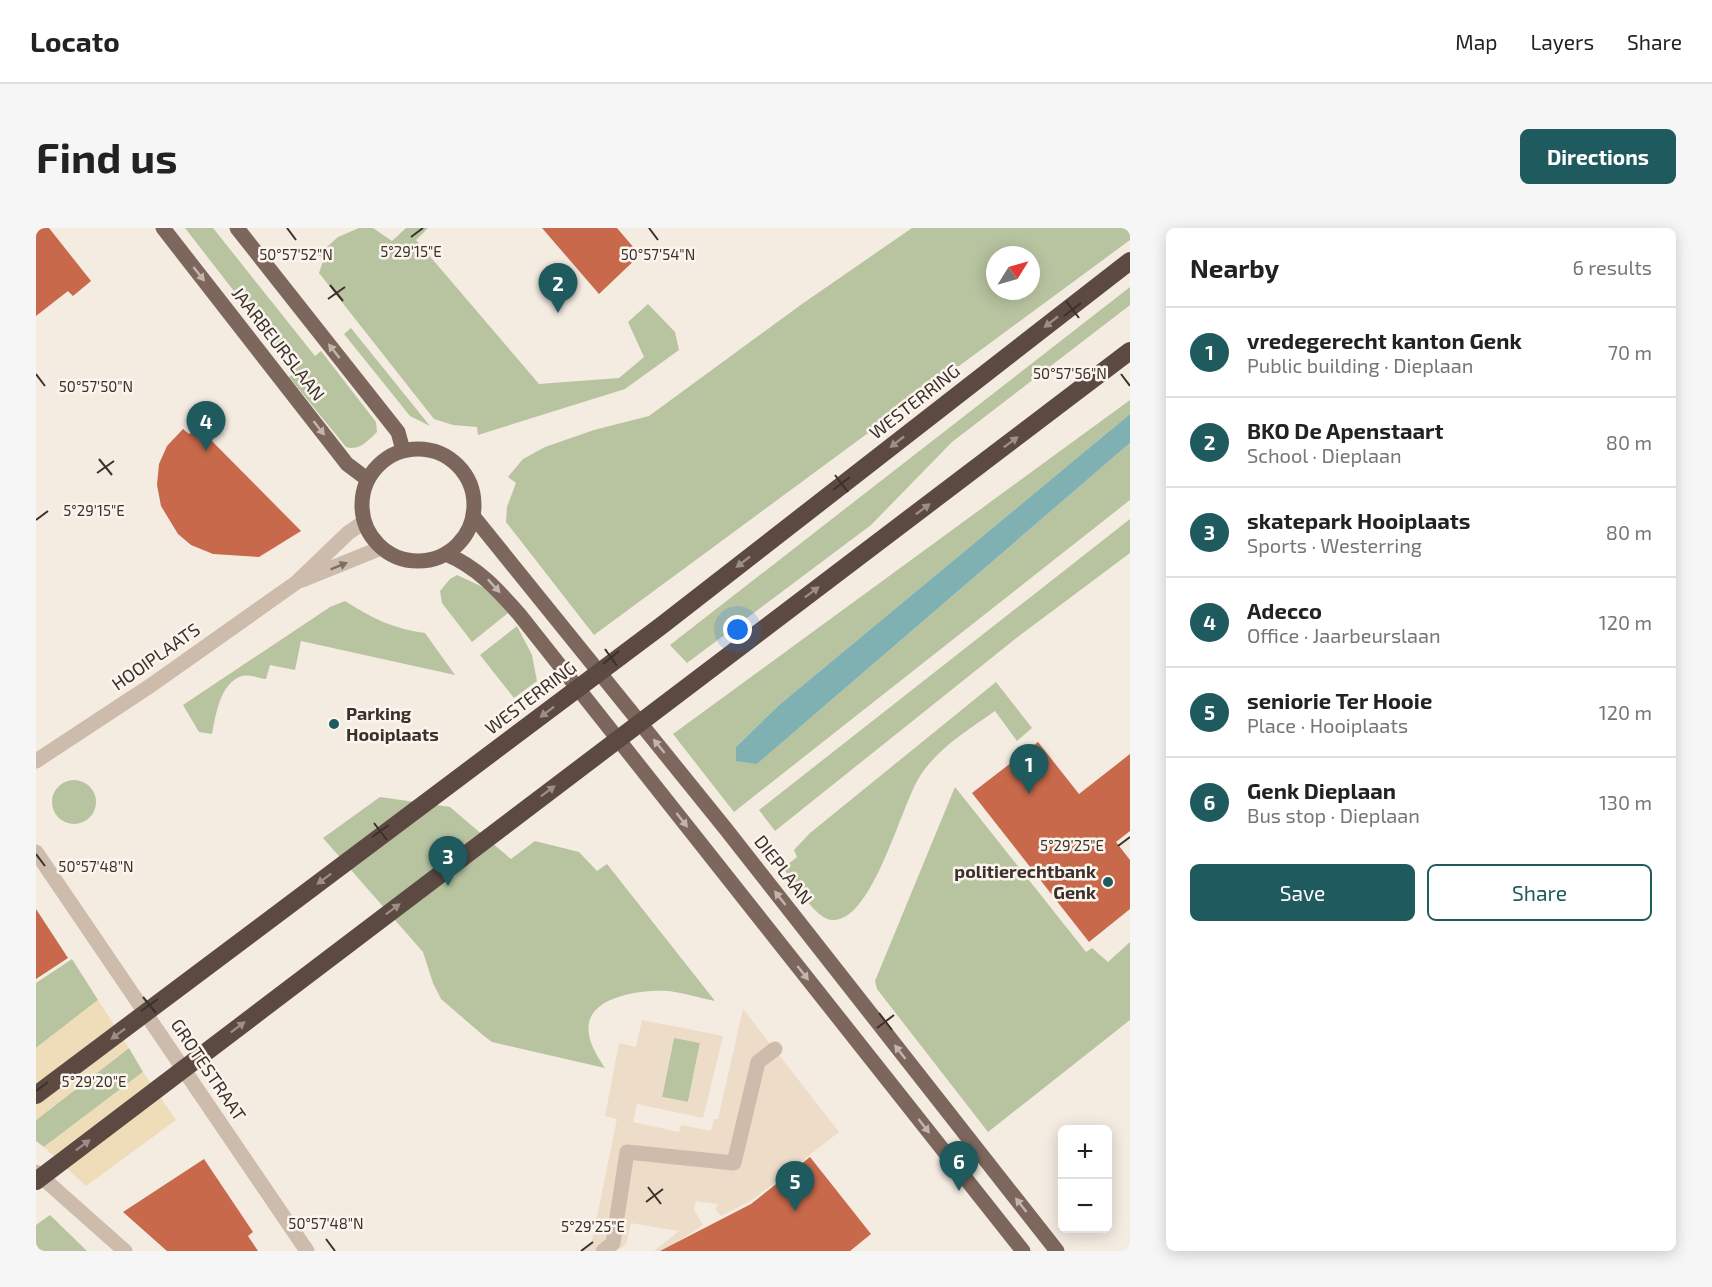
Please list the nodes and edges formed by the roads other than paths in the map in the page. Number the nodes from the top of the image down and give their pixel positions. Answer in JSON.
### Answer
{"nodes":[{"id":1,"x":163,"y":228,"type":"edge"},
{"id":2,"x":237,"y":228,"type":"edge"},
{"id":3,"x":1130,"y":261,"type":"edge"},
{"id":4,"x":1130,"y":351,"type":"edge"},
{"id":5,"x":404,"y":450,"type":"junction"},
{"id":6,"x":367,"y":479,"type":"junction"},
{"id":7,"x":473,"y":516,"type":"junction"},
{"id":8,"x":364,"y":522,"type":"junction"},
{"id":9,"x":381,"y":548,"type":"junction"},
{"id":10,"x":446,"y":554,"type":"junction"},
{"id":11,"x":297,"y":582,"type":"junction"},
{"id":12,"x":36,"y":761,"type":"edge"},
{"id":13,"x":36,"y":852,"type":"edge"},
{"id":14,"x":775,"y":1049,"type":"dead end"},
{"id":15,"x":36,"y":1095,"type":"edge"},
{"id":16,"x":36,"y":1172,"type":"edge"},
{"id":17,"x":36,"y":1181,"type":"edge"},
{"id":18,"x":125,"y":1251,"type":"edge"},
{"id":19,"x":307,"y":1251,"type":"edge"},
{"id":20,"x":603,"y":1251,"type":"edge"},
{"id":21,"x":1023,"y":1251,"type":"edge"},
{"id":22,"x":1057,"y":1251,"type":"edge"}],
"edges":[{"from":1,"to":6,"type":"main road","name":"JAARBEURSLAAN","one_way":true},
{"from":5,"to":2,"type":"main road","one_way":true},
{"from":3,"to":15,"type":"highway","name":"WESTERRING","one_way":true},
{"from":17,"to":4,"type":"highway","one_way":true},
{"from":5,"to":6,"type":"main road"},
{"from":5,"to":7,"type":"main road"},
{"from":6,"to":8,"type":"main road"},
{"from":7,"to":10,"type":"main road"},
{"from":22,"to":7,"type":"main road","name":"DIEPLAAN","one_way":true},
{"from":8,"to":9,"type":"main road"},
{"from":8,"to":11,"type":"street","name":"HOOIPLAATS"},
{"from":9,"to":10,"type":"main road"},
{"from":11,"to":9,"type":"street","name":"HOOIPLAATS","one_way":true},
{"from":10,"to":21,"type":"main road","one_way":true},
{"from":11,"to":12,"type":"street","name":"HOOIPLAATS"},
{"from":13,"to":19,"type":"street","name":"GROTESTRAAT"},
{"from":14,"to":20,"type":"street"},
{"from":16,"to":18,"type":"street"}]}
